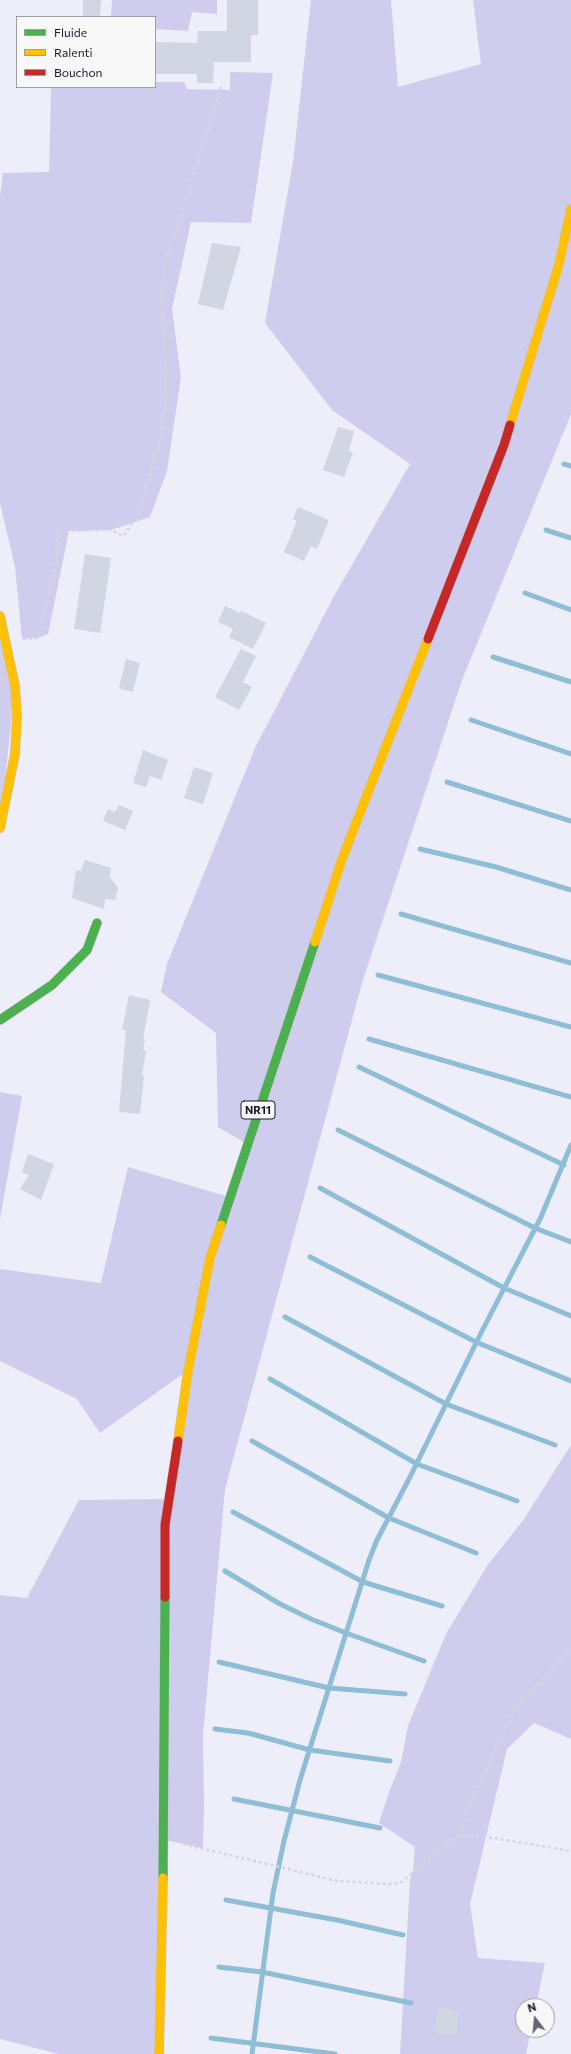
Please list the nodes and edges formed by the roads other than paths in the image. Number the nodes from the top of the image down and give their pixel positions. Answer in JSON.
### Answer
{"nodes":[{"id":1,"x":571,"y":209,"type":"edge"},
{"id":2,"x":0,"y":616,"type":"edge"},
{"id":3,"x":0,"y":828,"type":"edge"},
{"id":4,"x":97,"y":923,"type":"dead end"},
{"id":5,"x":0,"y":1020,"type":"edge"},
{"id":6,"x":159,"y":2054,"type":"edge"}],
"edges":[{"from":1,"to":6,"type":"main road","number":"NR11"},
{"from":2,"to":3,"type":"main road"},
{"from":4,"to":5,"type":"main road"}]}
